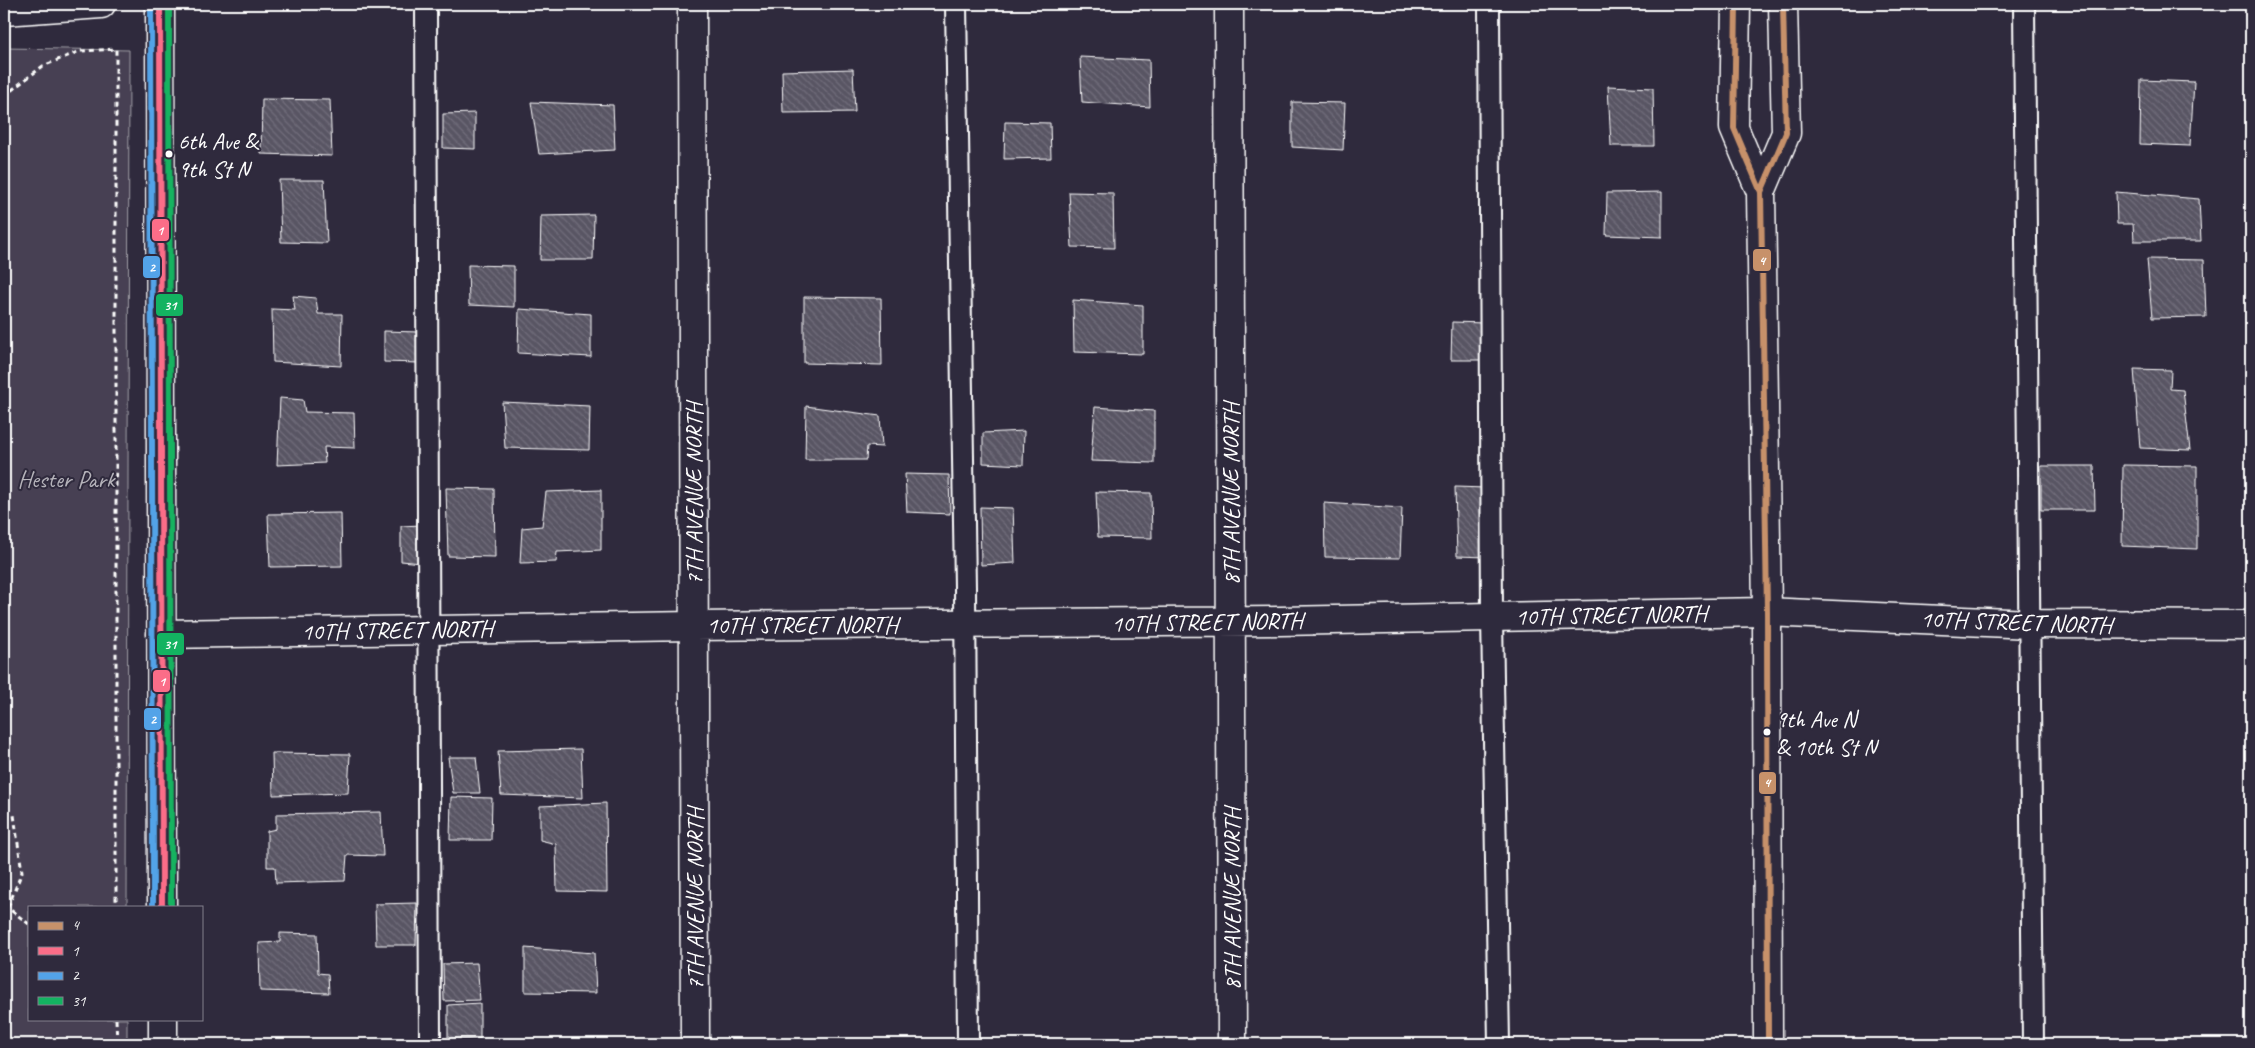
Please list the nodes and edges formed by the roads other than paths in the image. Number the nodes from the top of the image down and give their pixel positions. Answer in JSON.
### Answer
{"nodes":[{"id":1,"x":101,"y":4,"type":"edge"},
{"id":2,"x":160,"y":4,"type":"edge"},
{"id":3,"x":426,"y":4,"type":"edge"},
{"id":4,"x":692,"y":4,"type":"edge"},
{"id":5,"x":956,"y":4,"type":"edge"},
{"id":6,"x":1230,"y":4,"type":"edge"},
{"id":7,"x":1489,"y":4,"type":"edge"},
{"id":8,"x":1736,"y":4,"type":"edge"},
{"id":9,"x":1783,"y":4,"type":"edge"},
{"id":10,"x":2024,"y":4,"type":"edge"},
{"id":11,"x":4,"y":11,"type":"edge"},
{"id":12,"x":1761,"y":192,"type":"junction"},
{"id":13,"x":1767,"y":612,"type":"junction"},
{"id":14,"x":1492,"y":617,"type":"junction"},
{"id":15,"x":1231,"y":622,"type":"junction"},
{"id":16,"x":966,"y":624,"type":"junction"},
{"id":17,"x":2030,"y":624,"type":"junction"},
{"id":18,"x":2251,"y":625,"type":"edge"},
{"id":19,"x":694,"y":626,"type":"junction"},
{"id":20,"x":428,"y":630,"type":"junction"},
{"id":21,"x":162,"y":634,"type":"junction"},
{"id":22,"x":162,"y":906,"type":"edge"},
{"id":23,"x":163,"y":1020,"type":"edge"},
{"id":24,"x":163,"y":1044,"type":"edge"},
{"id":25,"x":430,"y":1044,"type":"edge"},
{"id":26,"x":695,"y":1044,"type":"edge"},
{"id":27,"x":968,"y":1044,"type":"edge"},
{"id":28,"x":1232,"y":1044,"type":"edge"},
{"id":29,"x":1499,"y":1044,"type":"edge"},
{"id":30,"x":1768,"y":1044,"type":"edge"},
{"id":31,"x":2033,"y":1044,"type":"edge"}],
"edges":[{"from":1,"to":11,"type":"street"},
{"from":2,"to":21,"type":"street"},
{"from":3,"to":20,"type":"lane"},
{"from":4,"to":19,"type":"street","name":"7TH AVENUE NORTH"},
{"from":5,"to":16,"type":"lane"},
{"from":6,"to":15,"type":"street","name":"8TH AVENUE NORTH"},
{"from":7,"to":14,"type":"lane"},
{"from":8,"to":12,"type":"street"},
{"from":9,"to":12,"type":"street"},
{"from":10,"to":17,"type":"lane"},
{"from":12,"to":13,"type":"street"},
{"from":13,"to":14,"type":"street","name":"10TH STREET NORTH"},
{"from":13,"to":17,"type":"street","name":"10TH STREET NORTH"},
{"from":13,"to":30,"type":"street"},
{"from":14,"to":15,"type":"street","name":"10TH STREET NORTH"},
{"from":14,"to":29,"type":"lane"},
{"from":15,"to":16,"type":"street","name":"10TH STREET NORTH"},
{"from":15,"to":28,"type":"street","name":"8TH AVENUE NORTH"},
{"from":16,"to":19,"type":"street","name":"10TH STREET NORTH"},
{"from":16,"to":27,"type":"lane"},
{"from":17,"to":18,"type":"street","name":"10TH STREET NORTH"},
{"from":17,"to":31,"type":"lane"},
{"from":19,"to":20,"type":"street","name":"10TH STREET NORTH"},
{"from":19,"to":26,"type":"street","name":"7TH AVENUE NORTH"},
{"from":20,"to":21,"type":"street","name":"10TH STREET NORTH"},
{"from":20,"to":25,"type":"lane"},
{"from":21,"to":22,"type":"street"},
{"from":23,"to":24,"type":"street"}]}
